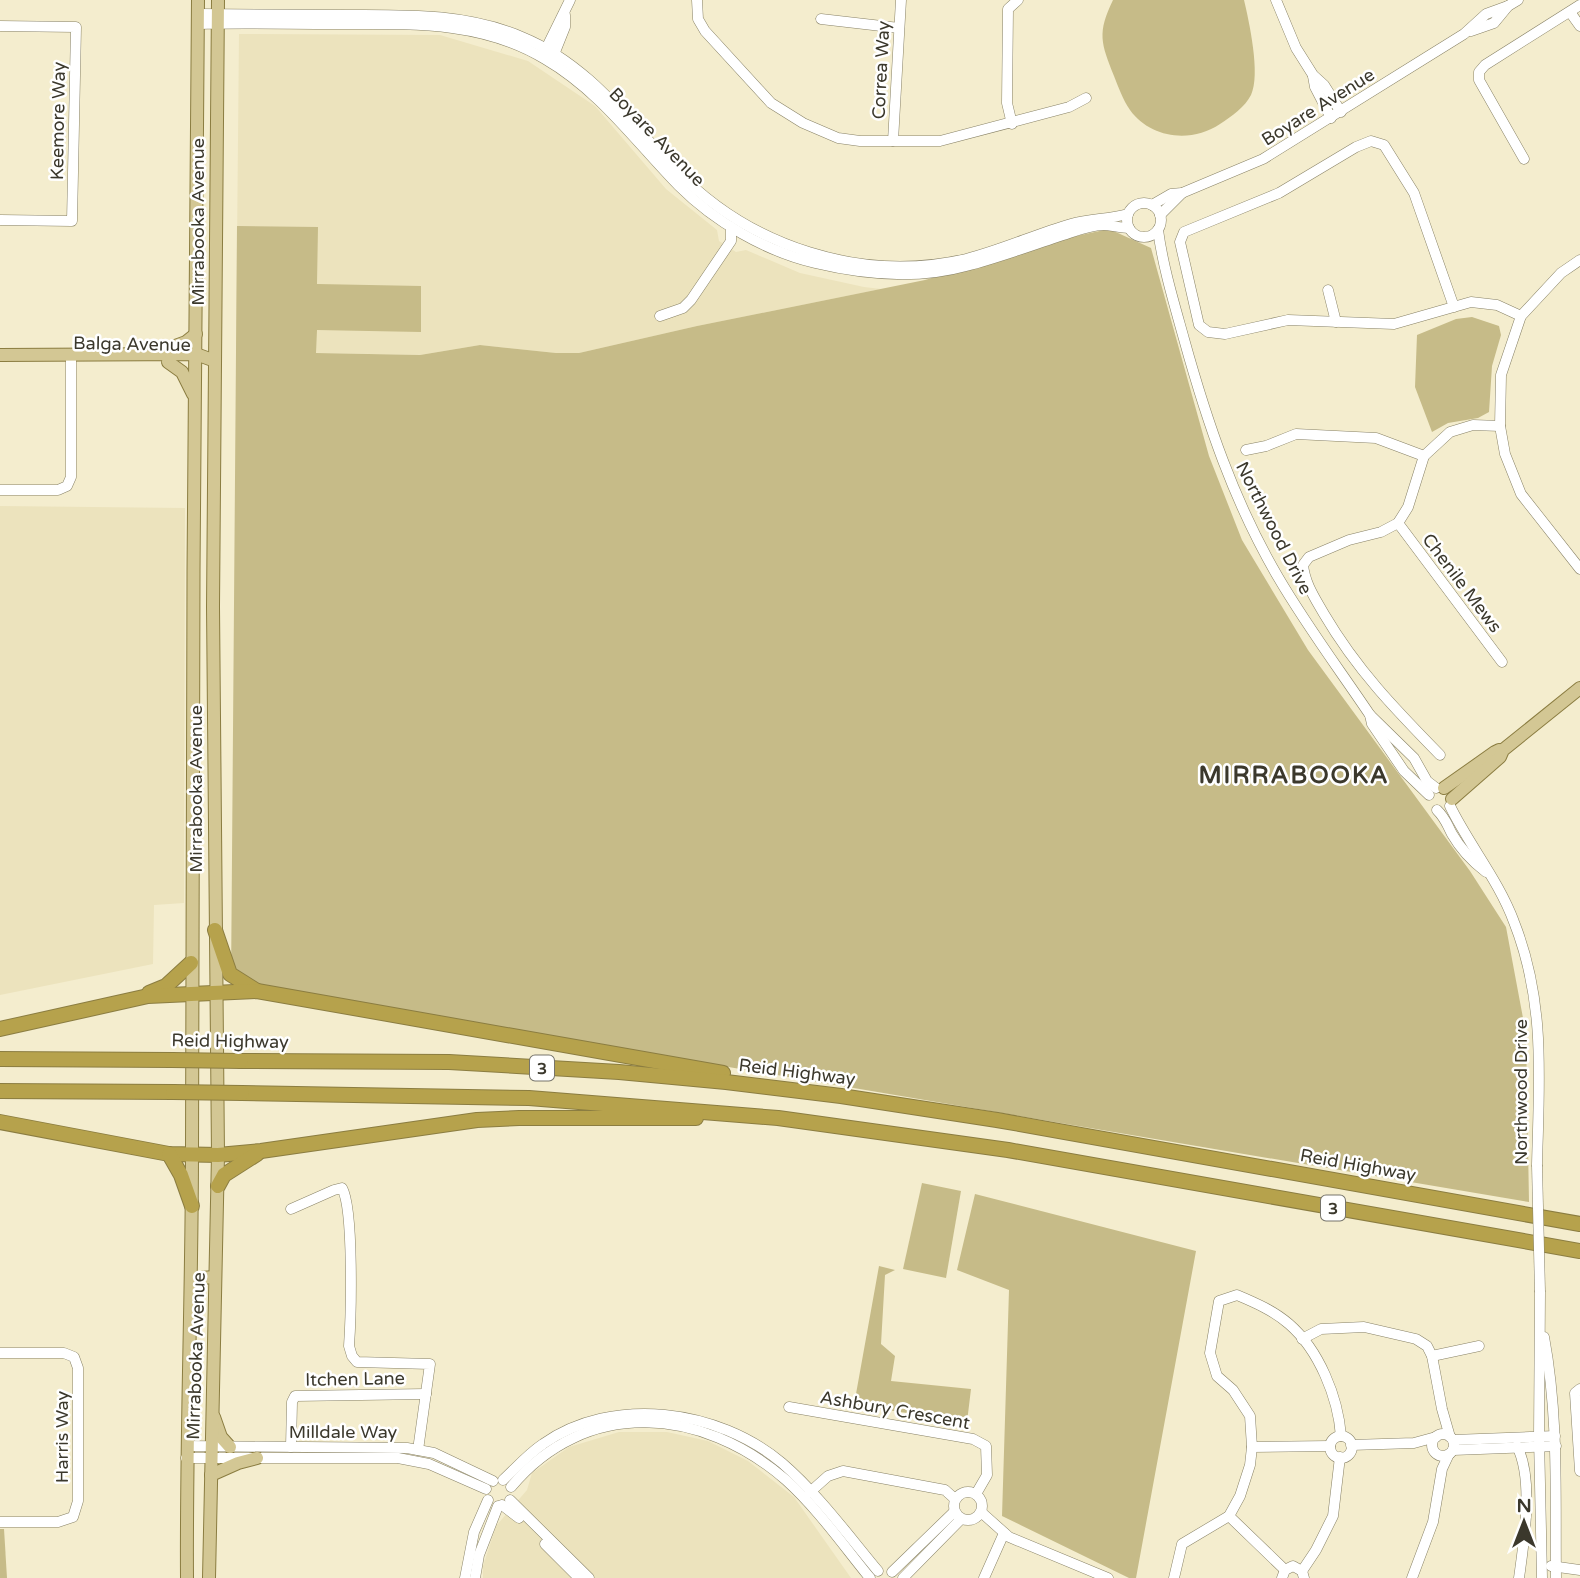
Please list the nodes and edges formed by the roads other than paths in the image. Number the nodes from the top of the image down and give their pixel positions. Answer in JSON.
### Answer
{"nodes":[{"id":1,"x":198,"y":0,"type":"edge"},
{"id":2,"x":218,"y":0,"type":"edge"},
{"id":3,"x":570,"y":0,"type":"edge"},
{"id":4,"x":697,"y":0,"type":"edge"},
{"id":5,"x":901,"y":0,"type":"edge"},
{"id":6,"x":1018,"y":0,"type":"edge"},
{"id":7,"x":1276,"y":0,"type":"edge"},
{"id":8,"x":1518,"y":0,"type":"edge"},
{"id":9,"x":1580,"y":5,"type":"edge"},
{"id":10,"x":1570,"y":12,"type":"junction"},
{"id":11,"x":198,"y":19,"type":"junction"},
{"id":12,"x":217,"y":19,"type":"junction"},
{"id":13,"x":821,"y":19,"type":"dead end"},
{"id":14,"x":0,"y":26,"type":"edge"},
{"id":15,"x":1580,"y":26,"type":"edge"},
{"id":16,"x":899,"y":28,"type":"junction"},
{"id":17,"x":548,"y":55,"type":"junction"},
{"id":18,"x":1313,"y":75,"type":"junction"},
{"id":19,"x":1086,"y":97,"type":"dead end"},
{"id":20,"x":1341,"y":112,"type":"junction"},
{"id":21,"x":1331,"y":118,"type":"junction"},
{"id":22,"x":1012,"y":124,"type":"junction"},
{"id":23,"x":893,"y":141,"type":"junction"},
{"id":24,"x":1524,"y":159,"type":"dead end"},
{"id":25,"x":1182,"y":193,"type":"junction"},
{"id":26,"x":1152,"y":205,"type":"junction"},
{"id":27,"x":1128,"y":214,"type":"junction"},
{"id":28,"x":1160,"y":215,"type":"junction"},
{"id":29,"x":216,"y":216,"type":"junction"},
{"id":30,"x":0,"y":220,"type":"edge"},
{"id":31,"x":732,"y":227,"type":"junction"},
{"id":32,"x":1129,"y":228,"type":"junction"},
{"id":33,"x":1158,"y":230,"type":"junction"},
{"id":34,"x":746,"y":235,"type":"junction"},
{"id":35,"x":1145,"y":237,"type":"junction"},
{"id":36,"x":731,"y":241,"type":"junction"},
{"id":37,"x":1162,"y":258,"type":"junction"},
{"id":38,"x":1580,"y":260,"type":"edge"},
{"id":39,"x":196,"y":268,"type":"junction"},
{"id":40,"x":1328,"y":290,"type":"dead end"},
{"id":41,"x":1454,"y":307,"type":"junction"},
{"id":42,"x":660,"y":316,"type":"dead end"},
{"id":43,"x":1521,"y":316,"type":"junction"},
{"id":44,"x":1336,"y":322,"type":"junction"},
{"id":45,"x":196,"y":334,"type":"junction"},
{"id":46,"x":150,"y":354,"type":"junction"},
{"id":47,"x":0,"y":355,"type":"edge"},
{"id":48,"x":71,"y":357,"type":"junction"},
{"id":49,"x":196,"y":358,"type":"junction"},
{"id":50,"x":0,"y":361,"type":"edge"},
{"id":51,"x":215,"y":361,"type":"junction"},
{"id":52,"x":168,"y":362,"type":"junction"},
{"id":53,"x":196,"y":405,"type":"junction"},
{"id":54,"x":1500,"y":426,"type":"junction"},
{"id":55,"x":1246,"y":450,"type":"dead end"},
{"id":56,"x":1424,"y":456,"type":"junction"},
{"id":57,"x":0,"y":490,"type":"edge"},
{"id":58,"x":1398,"y":523,"type":"junction"},
{"id":59,"x":195,"y":528,"type":"junction"},
{"id":60,"x":213,"y":528,"type":"junction"},
{"id":61,"x":1580,"y":569,"type":"edge"},
{"id":62,"x":1502,"y":663,"type":"dead end"},
{"id":63,"x":1580,"y":688,"type":"edge"},
{"id":64,"x":1370,"y":715,"type":"junction"},
{"id":65,"x":1503,"y":750,"type":"junction"},
{"id":66,"x":1440,"y":755,"type":"dead end"},
{"id":67,"x":1436,"y":790,"type":"junction"},
{"id":68,"x":1451,"y":802,"type":"junction"},
{"id":69,"x":1437,"y":810,"type":"junction"},
{"id":70,"x":1486,"y":872,"type":"junction"},
{"id":71,"x":215,"y":930,"type":"junction"},
{"id":72,"x":191,"y":963,"type":"junction"},
{"id":73,"x":257,"y":991,"type":"junction"},
{"id":74,"x":217,"y":993,"type":"junction"},
{"id":75,"x":192,"y":995,"type":"junction"},
{"id":76,"x":128,"y":1000,"type":"junction"},
{"id":77,"x":0,"y":1029,"type":"edge"},
{"id":78,"x":0,"y":1059,"type":"edge"},
{"id":79,"x":0,"y":1091,"type":"edge"},
{"id":80,"x":841,"y":1096,"type":"junction"},
{"id":81,"x":778,"y":1118,"type":"junction"},
{"id":82,"x":0,"y":1122,"type":"edge"},
{"id":83,"x":261,"y":1151,"type":"junction"},
{"id":84,"x":169,"y":1154,"type":"junction"},
{"id":85,"x":192,"y":1155,"type":"junction"},
{"id":86,"x":218,"y":1155,"type":"junction"},
{"id":87,"x":218,"y":1186,"type":"junction"},
{"id":88,"x":192,"y":1206,"type":"junction"},
{"id":89,"x":291,"y":1209,"type":"dead end"},
{"id":90,"x":1580,"y":1224,"type":"edge"},
{"id":91,"x":1580,"y":1251,"type":"edge"},
{"id":92,"x":215,"y":1277,"type":"junction"},
{"id":93,"x":1541,"y":1323,"type":"junction"},
{"id":94,"x":189,"y":1335,"type":"junction"},
{"id":95,"x":1301,"y":1339,"type":"junction"},
{"id":96,"x":1479,"y":1346,"type":"dead end"},
{"id":97,"x":0,"y":1353,"type":"edge"},
{"id":98,"x":1432,"y":1356,"type":"junction"},
{"id":99,"x":1580,"y":1389,"type":"edge"},
{"id":100,"x":426,"y":1394,"type":"junction"},
{"id":101,"x":212,"y":1406,"type":"junction"},
{"id":102,"x":789,"y":1407,"type":"dead end"},
{"id":103,"x":693,"y":1425,"type":"junction"},
{"id":104,"x":1341,"y":1436,"type":"junction"},
{"id":105,"x":1556,"y":1441,"type":"junction"},
{"id":106,"x":1539,"y":1442,"type":"junction"},
{"id":107,"x":1444,"y":1444,"type":"junction"},
{"id":108,"x":1351,"y":1445,"type":"junction"},
{"id":109,"x":1330,"y":1446,"type":"junction"},
{"id":110,"x":1517,"y":1446,"type":"junction"},
{"id":111,"x":230,"y":1447,"type":"junction"},
{"id":112,"x":291,"y":1447,"type":"junction"},
{"id":113,"x":1252,"y":1447,"type":"junction"},
{"id":114,"x":418,"y":1450,"type":"junction"},
{"id":115,"x":187,"y":1452,"type":"junction"},
{"id":116,"x":211,"y":1452,"type":"junction"},
{"id":117,"x":1340,"y":1457,"type":"junction"},
{"id":118,"x":257,"y":1458,"type":"junction"},
{"id":119,"x":1580,"y":1471,"type":"edge"},
{"id":120,"x":211,"y":1475,"type":"junction"},
{"id":121,"x":498,"y":1484,"type":"junction"},
{"id":122,"x":810,"y":1492,"type":"junction"},
{"id":123,"x":976,"y":1494,"type":"junction"},
{"id":124,"x":955,"y":1499,"type":"junction"},
{"id":125,"x":500,"y":1503,"type":"junction"},
{"id":126,"x":981,"y":1512,"type":"junction"},
{"id":127,"x":957,"y":1516,"type":"junction"},
{"id":128,"x":1229,"y":1516,"type":"junction"},
{"id":129,"x":0,"y":1522,"type":"edge"},
{"id":130,"x":1004,"y":1533,"type":"junction"},
{"id":131,"x":849,"y":1543,"type":"junction"},
{"id":132,"x":1580,"y":1570,"type":"edge"},
{"id":133,"x":1542,"y":1573,"type":"edge"},
{"id":134,"x":1284,"y":1574,"type":"edge"},
{"id":135,"x":1303,"y":1574,"type":"edge"},
{"id":136,"x":895,"y":1575,"type":"edge"},
{"id":137,"x":1558,"y":1575,"type":"edge"},
{"id":138,"x":873,"y":1576,"type":"edge"},
{"id":139,"x":187,"y":1578,"type":"edge"},
{"id":140,"x":209,"y":1578,"type":"edge"},
{"id":141,"x":465,"y":1578,"type":"edge"},
{"id":142,"x":475,"y":1578,"type":"edge"},
{"id":143,"x":579,"y":1578,"type":"edge"},
{"id":144,"x":589,"y":1578,"type":"edge"},
{"id":145,"x":903,"y":1578,"type":"edge"},
{"id":146,"x":984,"y":1578,"type":"edge"},
{"id":147,"x":1108,"y":1578,"type":"edge"},
{"id":148,"x":1174,"y":1578,"type":"edge"},
{"id":149,"x":1412,"y":1578,"type":"edge"},
{"id":150,"x":1519,"y":1578,"type":"edge"}],
"edges":[{"from":1,"to":11,"type":"main road","name":"Mirrabooka Avenue"},
{"from":2,"to":12,"type":"main road","name":"Mirrabooka Avenue"},
{"from":3,"to":17,"type":"street"},
{"from":4,"to":23,"type":"street"},
{"from":5,"to":16,"type":"street","name":"Correa Way"},
{"from":6,"to":22,"type":"street"},
{"from":7,"to":18,"type":"street"},
{"from":8,"to":20,"type":"street","name":"Boyare Avenue"},
{"from":9,"to":10,"type":"street"},
{"from":10,"to":15,"type":"street"},
{"from":10,"to":24,"type":"street"},
{"from":11,"to":12,"type":"street","name":"Boyare Avenue"},
{"from":11,"to":39,"type":"main road","name":"Mirrabooka Avenue"},
{"from":12,"to":17,"type":"street","name":"Boyare Avenue"},
{"from":12,"to":29,"type":"main road","name":"Mirrabooka Avenue"},
{"from":13,"to":16,"type":"street"},
{"from":14,"to":30,"type":"street","name":"Keemore Way"},
{"from":16,"to":23,"type":"street","name":"Correa Way"},
{"from":17,"to":27,"type":"street","name":"Boyare Avenue"},
{"from":17,"to":31,"type":"street","name":"Boyare Avenue"},
{"from":18,"to":20,"type":"street"},
{"from":18,"to":21,"type":"street"},
{"from":19,"to":22,"type":"street"},
{"from":20,"to":21,"type":"street","name":"Boyare Avenue"},
{"from":21,"to":25,"type":"street","name":"Boyare Avenue"},
{"from":22,"to":23,"type":"street"},
{"from":25,"to":26,"type":"street","name":"Boyare Avenue"},
{"from":25,"to":28,"type":"street","name":"Boyare Avenue"},
{"from":26,"to":27,"type":"street"},
{"from":26,"to":28,"type":"street"},
{"from":27,"to":32,"type":"street"},
{"from":28,"to":33,"type":"street"},
{"from":29,"to":39,"type":"main road"},
{"from":29,"to":51,"type":"main road","name":"Mirrabooka Avenue"},
{"from":31,"to":34,"type":"street","name":"Boyare Avenue"},
{"from":31,"to":36,"type":"street"},
{"from":32,"to":34,"type":"street","name":"Boyare Avenue"},
{"from":32,"to":35,"type":"street"},
{"from":33,"to":35,"type":"street"},
{"from":33,"to":37,"type":"street","name":"Northwood Drive"},
{"from":34,"to":36,"type":"street"},
{"from":35,"to":37,"type":"street","name":"Northwood Drive"},
{"from":36,"to":42,"type":"street"},
{"from":37,"to":64,"type":"street","name":"Northwood Drive"},
{"from":38,"to":43,"type":"street"},
{"from":39,"to":45,"type":"main road","name":"Mirrabooka Avenue"},
{"from":40,"to":44,"type":"street"},
{"from":41,"to":43,"type":"street"},
{"from":41,"to":44,"type":"street"},
{"from":41,"to":44,"type":"street"},
{"from":43,"to":54,"type":"street"},
{"from":45,"to":46,"type":"main road"},
{"from":45,"to":49,"type":"main road","name":"Mirrabooka Avenue"},
{"from":46,"to":48,"type":"main road","name":"Balga Avenue"},
{"from":46,"to":49,"type":"main road","name":"Balga Avenue"},
{"from":47,"to":48,"type":"main road","name":"Balga Avenue"},
{"from":48,"to":50,"type":"main road","name":"Balga Avenue"},
{"from":48,"to":52,"type":"main road","name":"Balga Avenue"},
{"from":48,"to":57,"type":"street"},
{"from":49,"to":51,"type":"main road","name":"Balga Avenue"},
{"from":49,"to":52,"type":"main road","name":"Balga Avenue"},
{"from":49,"to":53,"type":"main road","name":"Mirrabooka Avenue"},
{"from":51,"to":60,"type":"main road","name":"Mirrabooka Avenue"},
{"from":52,"to":53,"type":"main road"},
{"from":53,"to":59,"type":"main road","name":"Mirrabooka Avenue"},
{"from":54,"to":56,"type":"street"},
{"from":54,"to":61,"type":"street"},
{"from":55,"to":56,"type":"street"},
{"from":56,"to":58,"type":"street"},
{"from":58,"to":62,"type":"street","name":"Chenile Mews"},
{"from":58,"to":66,"type":"street"},
{"from":59,"to":60,"type":"main road"},
{"from":59,"to":72,"type":"main road","name":"Mirrabooka Avenue"},
{"from":60,"to":71,"type":"main road","name":"Mirrabooka Avenue"},
{"from":63,"to":65,"type":"main road"},
{"from":64,"to":67,"type":"street","name":"Northwood Drive"},
{"from":64,"to":67,"type":"street","name":"Northwood Drive"},
{"from":65,"to":67,"type":"main road"},
{"from":65,"to":68,"type":"main road"},
{"from":67,"to":68,"type":"street"},
{"from":67,"to":69,"type":"street"},
{"from":68,"to":69,"type":"street"},
{"from":68,"to":70,"type":"street","name":"Northwood Drive"},
{"from":69,"to":70,"type":"street","name":"Northwood Drive"},
{"from":70,"to":93,"type":"street","name":"Northwood Drive","bridge":true},
{"from":71,"to":73,"type":"highway"},
{"from":71,"to":74,"type":"main road","name":"Mirrabooka Avenue"},
{"from":72,"to":75,"type":"main road","name":"Mirrabooka Avenue"},
{"from":72,"to":76,"type":"highway"},
{"from":73,"to":74,"type":"highway"},
{"from":73,"to":80,"type":"highway"},
{"from":74,"to":75,"type":"highway"},
{"from":74,"to":86,"type":"main road","name":"Mirrabooka Avenue"},
{"from":75,"to":76,"type":"highway"},
{"from":75,"to":85,"type":"main road","name":"Mirrabooka Avenue"},
{"from":76,"to":77,"type":"highway"},
{"from":78,"to":80,"type":"highway","name":"Reid Highway","number":"3","bridge":true},
{"from":79,"to":81,"type":"highway","number":"3","bridge":true},
{"from":80,"to":90,"type":"highway","name":"Reid Highway","number":"3"},
{"from":81,"to":83,"type":"highway"},
{"from":81,"to":91,"type":"highway","number":"3"},
{"from":82,"to":84,"type":"highway"},
{"from":83,"to":86,"type":"highway"},
{"from":83,"to":87,"type":"highway"},
{"from":84,"to":85,"type":"highway"},
{"from":84,"to":88,"type":"highway"},
{"from":85,"to":86,"type":"highway"},
{"from":85,"to":88,"type":"main road","name":"Mirrabooka Avenue"},
{"from":86,"to":87,"type":"main road","name":"Mirrabooka Avenue"},
{"from":87,"to":92,"type":"main road","name":"Mirrabooka Avenue"},
{"from":88,"to":94,"type":"main road","name":"Mirrabooka Avenue"},
{"from":89,"to":100,"type":"street"},
{"from":92,"to":94,"type":"main road"},
{"from":92,"to":101,"type":"main road","name":"Mirrabooka Avenue"},
{"from":93,"to":105,"type":"street","name":"Northwood Drive"},
{"from":93,"to":106,"type":"street","name":"Northwood Drive"},
{"from":94,"to":115,"type":"main road","name":"Mirrabooka Avenue"},
{"from":95,"to":98,"type":"street"},
{"from":95,"to":104,"type":"street"},
{"from":95,"to":113,"type":"street"},
{"from":96,"to":98,"type":"street"},
{"from":97,"to":129,"type":"street","name":"Harris Way"},
{"from":98,"to":107,"type":"street"},
{"from":99,"to":119,"type":"street"},
{"from":100,"to":112,"type":"street","name":"Itchen Lane"},
{"from":100,"to":114,"type":"street"},
{"from":101,"to":111,"type":"main road"},
{"from":101,"to":116,"type":"main road","name":"Mirrabooka Avenue"},
{"from":102,"to":123,"type":"street","name":"Ashbury Crescent"},
{"from":103,"to":121,"type":"street"},
{"from":103,"to":122,"type":"street"},
{"from":103,"to":131,"type":"street"},
{"from":104,"to":108,"type":"street"},
{"from":104,"to":109,"type":"street"},
{"from":105,"to":106,"type":"street"},
{"from":105,"to":137,"type":"street","name":"Northwood Drive"},
{"from":106,"to":107,"type":"street"},
{"from":106,"to":110,"type":"street"},
{"from":106,"to":133,"type":"street","name":"Northwood Drive"},
{"from":107,"to":108,"type":"street"},
{"from":107,"to":110,"type":"street"},
{"from":107,"to":149,"type":"street"},
{"from":108,"to":117,"type":"street"},
{"from":109,"to":113,"type":"street"},
{"from":109,"to":117,"type":"street"},
{"from":110,"to":150,"type":"street"},
{"from":111,"to":112,"type":"street","name":"Milldale Way"},
{"from":111,"to":116,"type":"street","name":"Milldale Way"},
{"from":112,"to":114,"type":"street","name":"Milldale Way"},
{"from":113,"to":128,"type":"street"},
{"from":114,"to":121,"type":"street","name":"Milldale Way"},
{"from":115,"to":116,"type":"street","name":"Milldale Way"},
{"from":115,"to":139,"type":"main road","name":"Mirrabooka Avenue"},
{"from":116,"to":118,"type":"street","name":"Milldale Way"},
{"from":116,"to":120,"type":"main road","name":"Mirrabooka Avenue"},
{"from":117,"to":135,"type":"street"},
{"from":118,"to":120,"type":"main road"},
{"from":118,"to":121,"type":"street","name":"Milldale Way"},
{"from":120,"to":140,"type":"main road","name":"Mirrabooka Avenue"},
{"from":121,"to":125,"type":"street"},
{"from":121,"to":125,"type":"street"},
{"from":122,"to":124,"type":"street"},
{"from":122,"to":131,"type":"street"},
{"from":123,"to":124,"type":"street"},
{"from":123,"to":126,"type":"street"},
{"from":124,"to":127,"type":"street"},
{"from":125,"to":141,"type":"street"},
{"from":125,"to":142,"type":"street"},
{"from":125,"to":143,"type":"street"},
{"from":125,"to":144,"type":"street"},
{"from":126,"to":127,"type":"street"},
{"from":126,"to":130,"type":"street"},
{"from":127,"to":136,"type":"street"},
{"from":127,"to":145,"type":"street"},
{"from":128,"to":134,"type":"street"},
{"from":128,"to":148,"type":"street"},
{"from":130,"to":146,"type":"street"},
{"from":130,"to":147,"type":"street"},
{"from":131,"to":138,"type":"street"},
{"from":132,"to":137,"type":"street"},
{"from":133,"to":137,"type":"street"},
{"from":134,"to":135,"type":"street"},
{"from":136,"to":138,"type":"street"}]}
